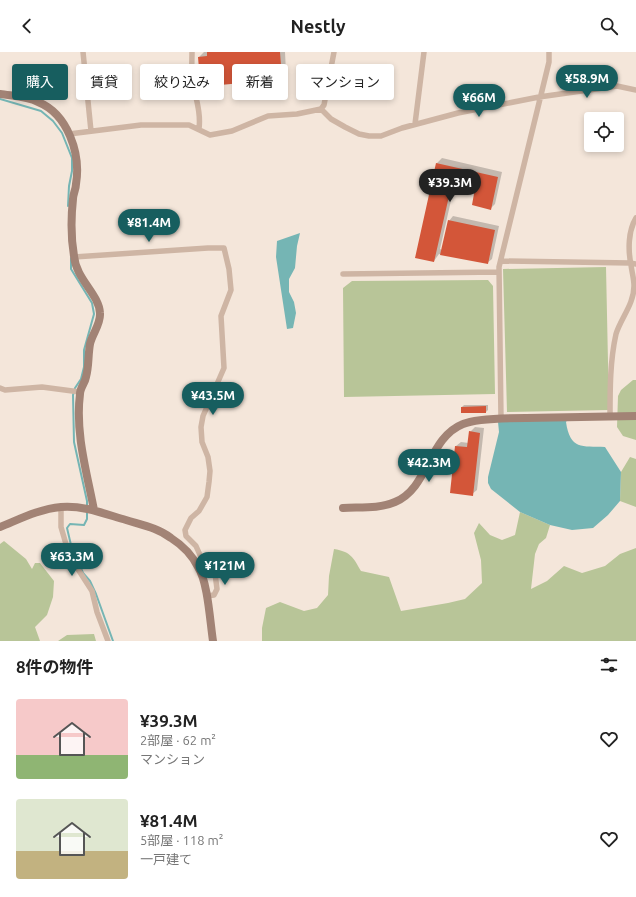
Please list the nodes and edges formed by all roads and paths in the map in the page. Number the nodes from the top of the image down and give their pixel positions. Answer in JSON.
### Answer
{"nodes":[{"id":1,"x":83,"y":52,"type":"edge"},
{"id":2,"x":192,"y":52,"type":"edge"},
{"id":3,"x":334,"y":52,"type":"edge"},
{"id":4,"x":424,"y":52,"type":"edge"},
{"id":5,"x":549,"y":52,"type":"edge"},
{"id":6,"x":636,"y":90,"type":"edge"},
{"id":7,"x":0,"y":94,"type":"edge"},
{"id":8,"x":539,"y":97,"type":"junction"},
{"id":9,"x":320,"y":109,"type":"junction"},
{"id":10,"x":415,"y":124,"type":"junction"},
{"id":11,"x":199,"y":129,"type":"junction"},
{"id":12,"x":91,"y":131,"type":"junction"},
{"id":13,"x":69,"y":134,"type":"junction"},
{"id":14,"x":636,"y":218,"type":"edge"},
{"id":15,"x":74,"y":257,"type":"junction"},
{"id":16,"x":501,"y":261,"type":"junction"},
{"id":17,"x":633,"y":263,"type":"edge"},
{"id":18,"x":499,"y":272,"type":"junction"},
{"id":19,"x":343,"y":274,"type":"dead end"},
{"id":20,"x":0,"y":388,"type":"edge"},
{"id":21,"x":80,"y":392,"type":"junction"},
{"id":22,"x":610,"y":416,"type":"junction"},
{"id":23,"x":636,"y":416,"type":"edge"},
{"id":24,"x":501,"y":419,"type":"junction"},
{"id":25,"x":61,"y":507,"type":"junction"},
{"id":26,"x":344,"y":508,"type":"dead end"},
{"id":27,"x":94,"y":510,"type":"junction"},
{"id":28,"x":0,"y":527,"type":"edge"},
{"id":29,"x":186,"y":534,"type":"junction"},
{"id":30,"x":175,"y":541,"type":"junction"},
{"id":31,"x":213,"y":558,"type":"dead end"},
{"id":32,"x":202,"y":566,"type":"junction"},
{"id":33,"x":215,"y":572,"type":"junction"},
{"id":34,"x":206,"y":596,"type":"junction"},
{"id":35,"x":108,"y":641,"type":"edge"},
{"id":36,"x":213,"y":641,"type":"edge"}],
"edges":[{"from":1,"to":12,"type":"street"},
{"from":2,"to":11,"type":"street"},
{"from":3,"to":9,"type":"street"},
{"from":4,"to":10,"type":"street"},
{"from":5,"to":8,"type":"street"},
{"from":6,"to":8,"type":"street"},
{"from":7,"to":13,"type":"street"},
{"from":8,"to":10,"type":"street"},
{"from":8,"to":16,"type":"street"},
{"from":9,"to":10,"type":"street"},
{"from":9,"to":11,"type":"street"},
{"from":11,"to":12,"type":"street"},
{"from":12,"to":13,"type":"street"},
{"from":13,"to":15,"type":"street"},
{"from":14,"to":17,"type":"street"},
{"from":15,"to":21,"type":"street"},
{"from":15,"to":29,"type":"street"},
{"from":16,"to":17,"type":"street"},
{"from":16,"to":18,"type":"street"},
{"from":17,"to":22,"type":"street"},
{"from":18,"to":19,"type":"street"},
{"from":18,"to":24,"type":"street"},
{"from":20,"to":21,"type":"street"},
{"from":21,"to":27,"type":"street"},
{"from":22,"to":23,"type":"street"},
{"from":22,"to":24,"type":"street"},
{"from":24,"to":26,"type":"street"},
{"from":25,"to":27,"type":"street"},
{"from":25,"to":28,"type":"street"},
{"from":25,"to":35,"type":"street"},
{"from":27,"to":30,"type":"street"},
{"from":29,"to":30,"type":"street"},
{"from":29,"to":32,"type":"street"},
{"from":30,"to":32,"type":"street"},
{"from":31,"to":33,"type":"street"},
{"from":32,"to":33,"type":"street"},
{"from":32,"to":34,"type":"street"},
{"from":33,"to":34,"type":"street"},
{"from":34,"to":36,"type":"street"}]}
